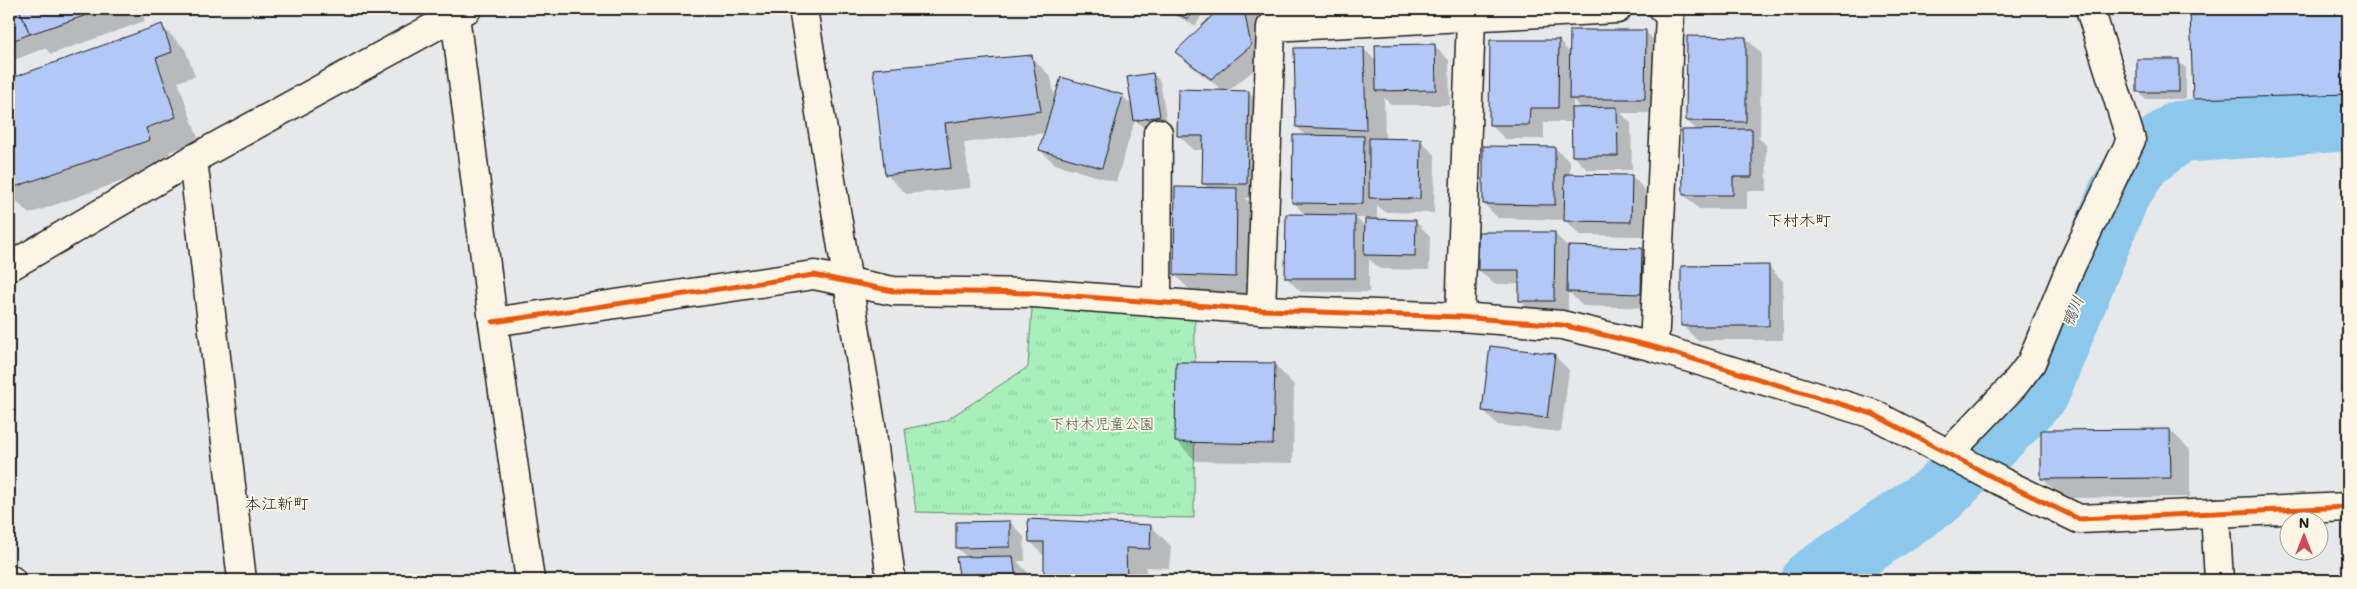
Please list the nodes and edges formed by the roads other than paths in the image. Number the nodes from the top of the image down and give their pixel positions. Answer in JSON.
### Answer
{"nodes":[{"id":1,"x":803,"y":9,"type":"edge"},
{"id":2,"x":1617,"y":9,"type":"edge"},
{"id":3,"x":1663,"y":9,"type":"edge"},
{"id":4,"x":2090,"y":9,"type":"edge"},
{"id":5,"x":461,"y":12,"type":"edge"},
{"id":6,"x":1471,"y":18,"type":"junction"},
{"id":7,"x":1158,"y":133,"type":"dead end"},
{"id":8,"x":193,"y":159,"type":"junction"},
{"id":9,"x":9,"y":267,"type":"edge"},
{"id":10,"x":846,"y":282,"type":"junction"},
{"id":11,"x":1157,"y":303,"type":"junction"},
{"id":12,"x":1261,"y":310,"type":"junction"},
{"id":13,"x":1460,"y":317,"type":"junction"},
{"id":14,"x":493,"y":322,"type":"junction"},
{"id":15,"x":1654,"y":347,"type":"junction"},
{"id":16,"x":1950,"y":453,"type":"junction"},
{"id":17,"x":2348,"y":507,"type":"edge"},
{"id":18,"x":2215,"y":513,"type":"junction"},
{"id":19,"x":242,"y":580,"type":"edge"},
{"id":20,"x":530,"y":580,"type":"edge"},
{"id":21,"x":891,"y":580,"type":"edge"},
{"id":22,"x":2219,"y":580,"type":"edge"}],
"edges":[{"from":1,"to":10,"type":"street"},
{"from":2,"to":6,"type":"street"},
{"from":3,"to":15,"type":"street"},
{"from":4,"to":16,"type":"street"},
{"from":5,"to":8,"type":"street"},
{"from":5,"to":14,"type":"street"},
{"from":6,"to":12,"type":"street"},
{"from":6,"to":13,"type":"street"},
{"from":7,"to":11,"type":"street"},
{"from":8,"to":9,"type":"street"},
{"from":8,"to":19,"type":"street"},
{"from":10,"to":11,"type":"street"},
{"from":10,"to":14,"type":"street"},
{"from":10,"to":21,"type":"street"},
{"from":11,"to":12,"type":"street"},
{"from":12,"to":13,"type":"street"},
{"from":13,"to":15,"type":"street"},
{"from":14,"to":20,"type":"street"},
{"from":15,"to":16,"type":"street"},
{"from":16,"to":18,"type":"street"},
{"from":17,"to":18,"type":"street"},
{"from":18,"to":22,"type":"street"}]}
